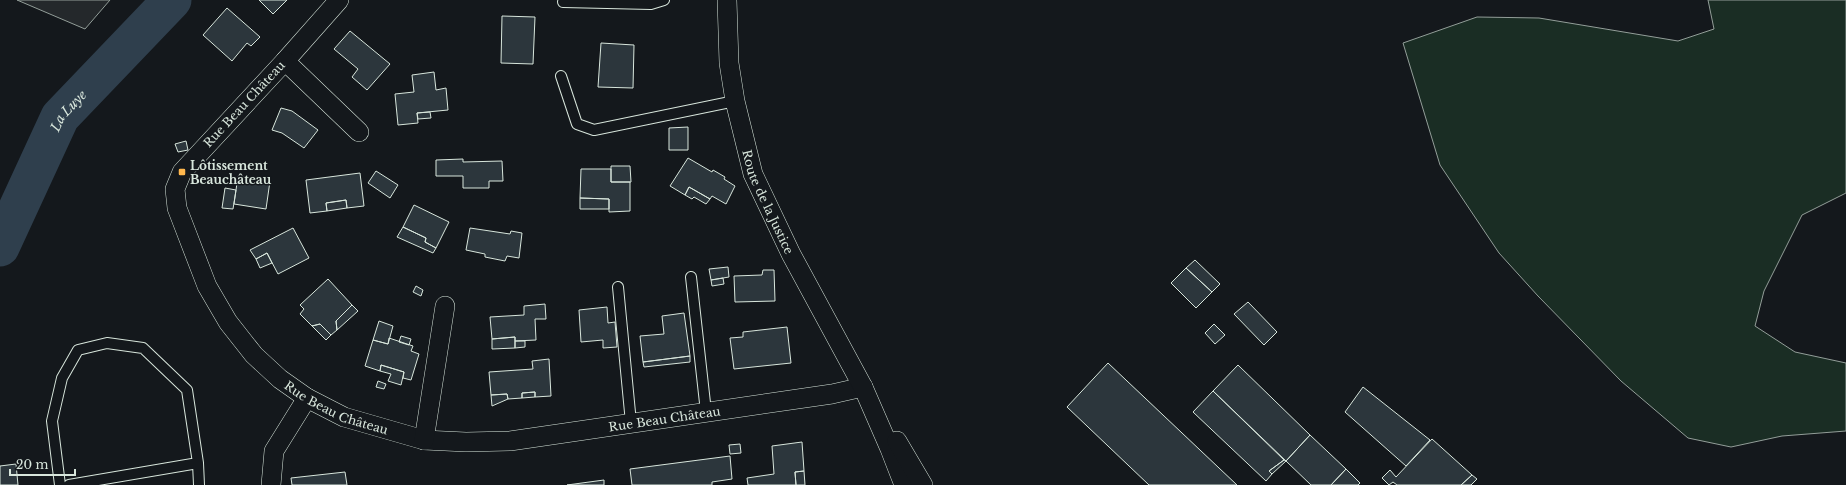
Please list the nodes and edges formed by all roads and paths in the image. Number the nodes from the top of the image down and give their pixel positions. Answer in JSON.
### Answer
{"nodes":[{"id":1,"x":339,"y":0,"type":"edge"},
{"id":2,"x":664,"y":0,"type":"edge"},
{"id":3,"x":727,"y":0,"type":"edge"},
{"id":4,"x":563,"y":2,"type":"dead end"},
{"id":5,"x":286,"y":61,"type":"junction"},
{"id":6,"x":561,"y":76,"type":"dead end"},
{"id":7,"x":735,"y":101,"type":"junction"},
{"id":8,"x":358,"y":132,"type":"dead end"},
{"id":9,"x":692,"y":277,"type":"dead end"},
{"id":10,"x":618,"y":287,"type":"dead end"},
{"id":11,"x":445,"y":306,"type":"dead end"},
{"id":12,"x":863,"y":387,"type":"junction"},
{"id":13,"x":307,"y":398,"type":"junction"},
{"id":14,"x":706,"y":412,"type":"junction"},
{"id":15,"x":631,"y":423,"type":"junction"},
{"id":16,"x":424,"y":440,"type":"junction"},
{"id":17,"x":198,"y":463,"type":"junction"},
{"id":18,"x":60,"y":485,"type":"edge"},
{"id":19,"x":69,"y":485,"type":"edge"},
{"id":20,"x":199,"y":485,"type":"edge"},
{"id":21,"x":271,"y":485,"type":"edge"},
{"id":22,"x":904,"y":485,"type":"edge"},
{"id":23,"x":923,"y":485,"type":"edge"}],
"edges":[{"from":1,"to":5,"type":"street","name":"Rue Beau Château"},
{"from":2,"to":4,"type":"lane"},
{"from":3,"to":7,"type":"street","name":"Route de la Justice"},
{"from":5,"to":8,"type":"street"},
{"from":5,"to":13,"type":"street","name":"Rue Beau Château"},
{"from":6,"to":7,"type":"lane"},
{"from":7,"to":12,"type":"street","name":"Route de la Justice"},
{"from":9,"to":14,"type":"lane"},
{"from":10,"to":15,"type":"lane"},
{"from":11,"to":16,"type":"street"},
{"from":12,"to":14,"type":"street","name":"Rue Beau Château"},
{"from":12,"to":22,"type":"street","name":"Route de la Justice"},
{"from":12,"to":23,"type":"street","name":"Route de la Justice"},
{"from":13,"to":16,"type":"street","name":"Rue Beau Château"},
{"from":13,"to":21,"type":"street"},
{"from":14,"to":15,"type":"street","name":"Rue Beau Château"},
{"from":15,"to":16,"type":"street","name":"Rue Beau Château"},
{"from":17,"to":18,"type":"lane"},
{"from":17,"to":19,"type":"lane"},
{"from":17,"to":20,"type":"lane"}]}
